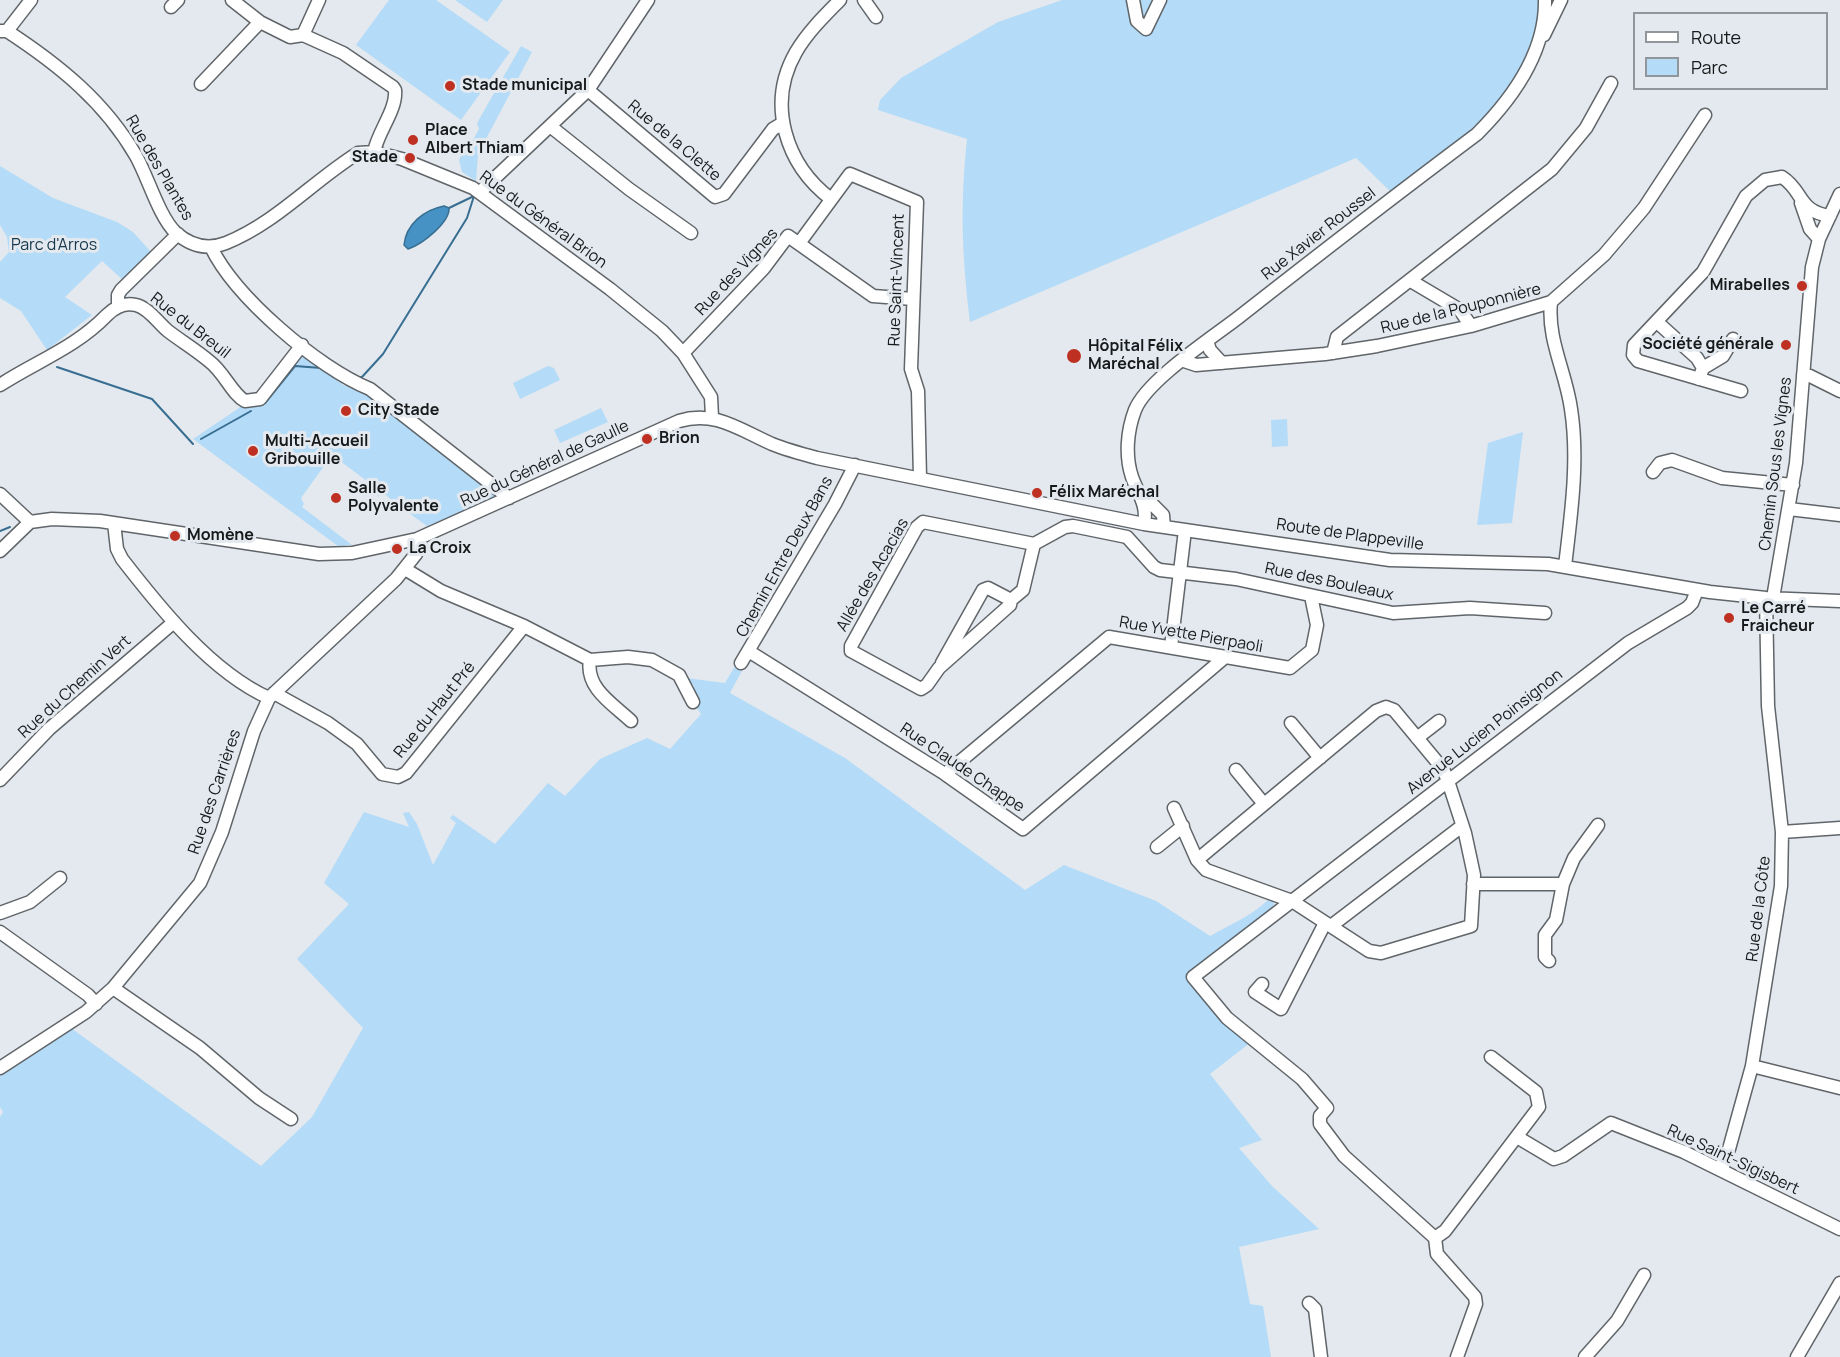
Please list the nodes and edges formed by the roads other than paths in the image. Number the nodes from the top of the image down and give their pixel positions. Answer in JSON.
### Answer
{"nodes":[{"id":1,"x":31,"y":0,"type":"edge"},
{"id":2,"x":232,"y":0,"type":"edge"},
{"id":3,"x":319,"y":0,"type":"edge"},
{"id":4,"x":648,"y":0,"type":"edge"},
{"id":5,"x":840,"y":0,"type":"edge"},
{"id":6,"x":864,"y":0,"type":"edge"},
{"id":7,"x":1132,"y":0,"type":"edge"},
{"id":8,"x":1160,"y":0,"type":"edge"},
{"id":9,"x":1545,"y":0,"type":"edge"},
{"id":10,"x":1561,"y":0,"type":"edge"},
{"id":11,"x":876,"y":17,"type":"dead end"},
{"id":12,"x":260,"y":22,"type":"junction"},
{"id":13,"x":3,"y":31,"type":"edge"},
{"id":14,"x":303,"y":35,"type":"junction"},
{"id":15,"x":1537,"y":46,"type":"junction"},
{"id":16,"x":1611,"y":82,"type":"dead end"},
{"id":17,"x":201,"y":84,"type":"dead end"},
{"id":18,"x":588,"y":90,"type":"junction"},
{"id":19,"x":1705,"y":115,"type":"dead end"},
{"id":20,"x":783,"y":123,"type":"junction"},
{"id":21,"x":550,"y":126,"type":"junction"},
{"id":22,"x":374,"y":152,"type":"junction"},
{"id":23,"x":480,"y":192,"type":"junction"},
{"id":24,"x":1840,"y":194,"type":"edge"},
{"id":25,"x":831,"y":199,"type":"junction"},
{"id":26,"x":1801,"y":202,"type":"junction"},
{"id":27,"x":1830,"y":216,"type":"junction"},
{"id":28,"x":691,"y":233,"type":"dead end"},
{"id":29,"x":178,"y":234,"type":"junction"},
{"id":30,"x":1819,"y":239,"type":"junction"},
{"id":31,"x":800,"y":242,"type":"junction"},
{"id":32,"x":211,"y":247,"type":"junction"},
{"id":33,"x":1410,"y":281,"type":"junction"},
{"id":34,"x":913,"y":299,"type":"junction"},
{"id":35,"x":1551,"y":302,"type":"junction"},
{"id":36,"x":118,"y":306,"type":"junction"},
{"id":37,"x":1657,"y":322,"type":"junction"},
{"id":38,"x":1471,"y":326,"type":"junction"},
{"id":39,"x":1348,"y":330,"type":"junction"},
{"id":40,"x":1733,"y":339,"type":"dead end"},
{"id":41,"x":1207,"y":341,"type":"junction"},
{"id":42,"x":302,"y":345,"type":"junction"},
{"id":43,"x":1349,"y":351,"type":"junction"},
{"id":44,"x":683,"y":353,"type":"junction"},
{"id":45,"x":1333,"y":353,"type":"junction"},
{"id":46,"x":1184,"y":360,"type":"junction"},
{"id":47,"x":1222,"y":363,"type":"junction"},
{"id":48,"x":1701,"y":374,"type":"junction"},
{"id":49,"x":1803,"y":375,"type":"junction"},
{"id":50,"x":0,"y":385,"type":"edge"},
{"id":51,"x":1741,"y":391,"type":"dead end"},
{"id":52,"x":1840,"y":391,"type":"edge"},
{"id":53,"x":712,"y":417,"type":"junction"},
{"id":54,"x":855,"y":465,"type":"junction"},
{"id":55,"x":1653,"y":472,"type":"dead end"},
{"id":56,"x":920,"y":478,"type":"junction"},
{"id":57,"x":1793,"y":485,"type":"junction"},
{"id":58,"x":965,"y":488,"type":"joint"},
{"id":59,"x":1140,"y":492,"type":"junction"},
{"id":60,"x":0,"y":494,"type":"edge"},
{"id":61,"x":509,"y":498,"type":"junction"},
{"id":62,"x":1789,"y":509,"type":"junction"},
{"id":63,"x":1840,"y":515,"type":"edge"},
{"id":64,"x":30,"y":522,"type":"junction"},
{"id":65,"x":114,"y":523,"type":"junction"},
{"id":66,"x":1144,"y":524,"type":"junction"},
{"id":67,"x":1164,"y":527,"type":"junction"},
{"id":68,"x":1185,"y":530,"type":"junction"},
{"id":69,"x":417,"y":539,"type":"junction"},
{"id":70,"x":1034,"y":544,"type":"junction"},
{"id":71,"x":0,"y":551,"type":"edge"},
{"id":72,"x":1565,"y":566,"type":"junction"},
{"id":73,"x":405,"y":569,"type":"junction"},
{"id":74,"x":1180,"y":572,"type":"junction"},
{"id":75,"x":1697,"y":590,"type":"junction"},
{"id":76,"x":1311,"y":596,"type":"junction"},
{"id":77,"x":1769,"y":598,"type":"junction"},
{"id":78,"x":1011,"y":600,"type":"junction"},
{"id":79,"x":1840,"y":601,"type":"edge"},
{"id":80,"x":1545,"y":614,"type":"dead end"},
{"id":81,"x":174,"y":622,"type":"junction"},
{"id":82,"x":524,"y":626,"type":"junction"},
{"id":83,"x":1171,"y":647,"type":"junction"},
{"id":84,"x":750,"y":652,"type":"junction"},
{"id":85,"x":1224,"y":658,"type":"junction"},
{"id":86,"x":590,"y":660,"type":"junction"},
{"id":87,"x":741,"y":663,"type":"dead end"},
{"id":88,"x":939,"y":668,"type":"junction"},
{"id":89,"x":271,"y":695,"type":"junction"},
{"id":90,"x":693,"y":702,"type":"dead end"},
{"id":91,"x":1439,"y":720,"type":"dead end"},
{"id":92,"x":631,"y":721,"type":"dead end"},
{"id":93,"x":1291,"y":723,"type":"dead end"},
{"id":94,"x":1417,"y":738,"type":"junction"},
{"id":95,"x":1320,"y":758,"type":"junction"},
{"id":96,"x":1236,"y":770,"type":"dead end"},
{"id":97,"x":945,"y":774,"type":"junction"},
{"id":98,"x":0,"y":780,"type":"edge"},
{"id":99,"x":1448,"y":781,"type":"junction"},
{"id":100,"x":1264,"y":804,"type":"junction"},
{"id":101,"x":1173,"y":808,"type":"dead end"},
{"id":102,"x":1183,"y":825,"type":"junction"},
{"id":103,"x":1598,"y":825,"type":"dead end"},
{"id":104,"x":1462,"y":826,"type":"junction"},
{"id":105,"x":1840,"y":828,"type":"edge"},
{"id":106,"x":1782,"y":832,"type":"junction"},
{"id":107,"x":1157,"y":847,"type":"dead end"},
{"id":108,"x":1197,"y":860,"type":"junction"},
{"id":109,"x":60,"y":878,"type":"dead end"},
{"id":110,"x":1473,"y":884,"type":"junction"},
{"id":111,"x":1563,"y":884,"type":"junction"},
{"id":112,"x":1292,"y":902,"type":"junction"},
{"id":113,"x":0,"y":913,"type":"edge"},
{"id":114,"x":1328,"y":924,"type":"junction"},
{"id":115,"x":0,"y":932,"type":"edge"},
{"id":116,"x":1549,"y":961,"type":"dead end"},
{"id":117,"x":1262,"y":984,"type":"dead end"},
{"id":118,"x":113,"y":988,"type":"junction"},
{"id":119,"x":96,"y":1004,"type":"junction"},
{"id":120,"x":1491,"y":1057,"type":"dead end"},
{"id":121,"x":1752,"y":1066,"type":"junction"},
{"id":122,"x":0,"y":1068,"type":"edge"},
{"id":123,"x":1840,"y":1088,"type":"edge"},
{"id":124,"x":291,"y":1119,"type":"dead end"},
{"id":125,"x":1517,"y":1137,"type":"junction"},
{"id":126,"x":1729,"y":1149,"type":"junction"},
{"id":127,"x":1722,"y":1171,"type":"junction"},
{"id":128,"x":1736,"y":1178,"type":"junction"},
{"id":129,"x":1840,"y":1229,"type":"edge"},
{"id":130,"x":1435,"y":1238,"type":"junction"},
{"id":131,"x":1644,"y":1275,"type":"dead end"},
{"id":132,"x":1840,"y":1283,"type":"edge"},
{"id":133,"x":1309,"y":1303,"type":"dead end"},
{"id":134,"x":1321,"y":1357,"type":"edge"},
{"id":135,"x":1457,"y":1357,"type":"edge"},
{"id":136,"x":1585,"y":1357,"type":"edge"},
{"id":137,"x":1797,"y":1357,"type":"edge"}],
"edges":[{"from":1,"to":13,"type":"street"},
{"from":2,"to":12,"type":"street"},
{"from":3,"to":14,"type":"street"},
{"from":4,"to":18,"type":"street"},
{"from":5,"to":20,"type":"street"},
{"from":6,"to":11,"type":"street"},
{"from":7,"to":8,"type":"street"},
{"from":9,"to":15,"type":"street","name":"Rue Xavier Roussel"},
{"from":10,"to":15,"type":"street"},
{"from":12,"to":14,"type":"street"},
{"from":12,"to":17,"type":"street"},
{"from":13,"to":29,"type":"street","name":"Rue des Plantes"},
{"from":14,"to":22,"type":"street"},
{"from":15,"to":41,"type":"street","name":"Rue Xavier Roussel"},
{"from":16,"to":33,"type":"street"},
{"from":18,"to":20,"type":"street","name":"Rue de la Clette"},
{"from":18,"to":21,"type":"street"},
{"from":19,"to":35,"type":"street"},
{"from":20,"to":25,"type":"street"},
{"from":21,"to":23,"type":"street"},
{"from":21,"to":28,"type":"street"},
{"from":22,"to":23,"type":"street","name":"Rue du Général Brion"},
{"from":22,"to":32,"type":"street"},
{"from":23,"to":44,"type":"street","name":"Rue du Général Brion"},
{"from":24,"to":27,"type":"street","name":"Chemin Sous les Vignes"},
{"from":25,"to":31,"type":"street","name":"Rue Saint-Vincent"},
{"from":25,"to":34,"type":"street","name":"Rue Saint-Vincent"},
{"from":26,"to":27,"type":"street"},
{"from":26,"to":30,"type":"street"},
{"from":26,"to":37,"type":"street"},
{"from":27,"to":30,"type":"street","name":"Chemin Sous les Vignes"},
{"from":29,"to":32,"type":"street","name":"Rue des Plantes"},
{"from":29,"to":36,"type":"street"},
{"from":30,"to":49,"type":"street","name":"Chemin Sous les Vignes"},
{"from":31,"to":34,"type":"street","name":"Rue des Vignes"},
{"from":31,"to":44,"type":"street","name":"Rue des Vignes"},
{"from":32,"to":42,"type":"street"},
{"from":33,"to":38,"type":"street"},
{"from":33,"to":39,"type":"street"},
{"from":34,"to":56,"type":"street","name":"Rue Saint-Vincent"},
{"from":35,"to":38,"type":"street","name":"Rue de la Pouponnière"},
{"from":35,"to":72,"type":"street","name":"Rue de la Pouponnière"},
{"from":36,"to":42,"type":"street","name":"Rue du Breuil"},
{"from":36,"to":50,"type":"street"},
{"from":37,"to":48,"type":"street"},
{"from":37,"to":48,"type":"street"},
{"from":38,"to":43,"type":"street","name":"Rue de la Pouponnière"},
{"from":39,"to":43,"type":"street"},
{"from":39,"to":45,"type":"street"},
{"from":40,"to":48,"type":"street"},
{"from":41,"to":46,"type":"street","name":"Rue Xavier Roussel"},
{"from":41,"to":47,"type":"street"},
{"from":42,"to":61,"type":"street"},
{"from":43,"to":45,"type":"street","name":"Rue de la Pouponnière"},
{"from":44,"to":53,"type":"street","name":"Rue du Général Brion"},
{"from":45,"to":47,"type":"street","name":"Rue de la Pouponnière"},
{"from":46,"to":47,"type":"street","name":"Rue de la Pouponnière"},
{"from":46,"to":59,"type":"street","name":"Rue Xavier Roussel"},
{"from":48,"to":51,"type":"street"},
{"from":49,"to":52,"type":"street"},
{"from":49,"to":57,"type":"street","name":"Chemin Sous les Vignes"},
{"from":53,"to":54,"type":"street","name":"Rue du Général de Gaulle"},
{"from":53,"to":61,"type":"street","name":"Rue du Général de Gaulle"},
{"from":54,"to":56,"type":"street","name":"Rue du Général de Gaulle"},
{"from":54,"to":84,"type":"street","name":"Chemin Entre Deux Bans"},
{"from":55,"to":57,"type":"street"},
{"from":56,"to":58,"type":"street","name":"Rue du Général de Gaulle"},
{"from":57,"to":62,"type":"street","name":"Chemin Sous les Vignes"},
{"from":58,"to":66,"type":"street","name":"Route de Plappeville"},
{"from":59,"to":66,"type":"street","name":"Rue Xavier Roussel"},
{"from":59,"to":67,"type":"street","name":"Rue Xavier Roussel"},
{"from":60,"to":64,"type":"street"},
{"from":61,"to":69,"type":"street","name":"Rue du Général de Gaulle"},
{"from":62,"to":63,"type":"street"},
{"from":62,"to":77,"type":"street","name":"Chemin Sous les Vignes"},
{"from":64,"to":65,"type":"street","name":"Rue du Général de Gaulle"},
{"from":64,"to":71,"type":"street"},
{"from":65,"to":69,"type":"street","name":"Rue du Général de Gaulle"},
{"from":65,"to":81,"type":"street","name":"Rue du Haut Pré"},
{"from":66,"to":67,"type":"street","name":"Route de Plappeville"},
{"from":67,"to":68,"type":"street","name":"Route de Plappeville"},
{"from":68,"to":72,"type":"street","name":"Route de Plappeville"},
{"from":68,"to":74,"type":"street"},
{"from":69,"to":73,"type":"street","name":"Rue des Carrières"},
{"from":70,"to":74,"type":"street"},
{"from":70,"to":78,"type":"street","name":"Allée des Acacias"},
{"from":70,"to":88,"type":"street","name":"Allée des Acacias"},
{"from":72,"to":75,"type":"street","name":"Route de Plappeville"},
{"from":73,"to":82,"type":"street"},
{"from":73,"to":89,"type":"street","name":"Rue des Carrières"},
{"from":74,"to":76,"type":"street","name":"Rue des Bouleaux"},
{"from":74,"to":83,"type":"street"},
{"from":75,"to":77,"type":"street","name":"Route de Plappeville"},
{"from":75,"to":99,"type":"street","name":"Avenue Lucien Poinsignon"},
{"from":76,"to":80,"type":"street","name":"Rue des Bouleaux"},
{"from":76,"to":85,"type":"street","name":"Rue Yvette Pierpaoli"},
{"from":77,"to":79,"type":"street","name":"Route de Plappeville"},
{"from":77,"to":106,"type":"street","name":"Rue de la Côte"},
{"from":78,"to":88,"type":"street","name":"Allée des Acacias"},
{"from":78,"to":88,"type":"street","name":"Allée des Acacias"},
{"from":81,"to":89,"type":"street","name":"Rue du Haut Pré"},
{"from":81,"to":98,"type":"street","name":"Rue du Chemin Vert"},
{"from":82,"to":86,"type":"street"},
{"from":82,"to":89,"type":"street","name":"Rue du Haut Pré"},
{"from":83,"to":85,"type":"street","name":"Rue Yvette Pierpaoli"},
{"from":83,"to":97,"type":"street","name":"Rue Yvette Pierpaoli"},
{"from":84,"to":87,"type":"street","name":"Chemin Entre Deux Bans"},
{"from":84,"to":97,"type":"street","name":"Rue Claude Chappe"},
{"from":85,"to":97,"type":"street","name":"Rue Claude Chappe"},
{"from":86,"to":90,"type":"street"},
{"from":86,"to":92,"type":"street"},
{"from":89,"to":118,"type":"street","name":"Rue des Carrières"},
{"from":91,"to":94,"type":"street"},
{"from":93,"to":95,"type":"street"},
{"from":94,"to":95,"type":"street"},
{"from":94,"to":99,"type":"street"},
{"from":95,"to":100,"type":"street"},
{"from":96,"to":100,"type":"street"},
{"from":99,"to":104,"type":"street"},
{"from":99,"to":112,"type":"street","name":"Avenue Lucien Poinsignon"},
{"from":100,"to":108,"type":"street"},
{"from":101,"to":102,"type":"street"},
{"from":102,"to":107,"type":"street"},
{"from":102,"to":108,"type":"street"},
{"from":103,"to":111,"type":"street"},
{"from":104,"to":110,"type":"street"},
{"from":104,"to":114,"type":"street"},
{"from":105,"to":106,"type":"street"},
{"from":106,"to":121,"type":"street","name":"Rue de la Côte"},
{"from":108,"to":112,"type":"street"},
{"from":109,"to":113,"type":"street"},
{"from":110,"to":111,"type":"street"},
{"from":110,"to":114,"type":"street"},
{"from":111,"to":116,"type":"street"},
{"from":112,"to":114,"type":"street"},
{"from":112,"to":130,"type":"street","name":"Avenue Lucien Poinsignon"},
{"from":114,"to":117,"type":"street"},
{"from":115,"to":119,"type":"street"},
{"from":118,"to":119,"type":"street","name":"Rue des Carrières"},
{"from":118,"to":124,"type":"street"},
{"from":119,"to":122,"type":"street","name":"Rue des Carrières"},
{"from":120,"to":125,"type":"street"},
{"from":121,"to":123,"type":"street"},
{"from":121,"to":126,"type":"street","name":"Rue de la Côte"},
{"from":125,"to":127,"type":"street","name":"Rue Saint-Sigisbert"},
{"from":125,"to":130,"type":"street"},
{"from":126,"to":127,"type":"street","name":"Rue de la Côte"},
{"from":126,"to":128,"type":"street","name":"Rue de la Côte"},
{"from":127,"to":128,"type":"street","name":"Rue Saint-Sigisbert"},
{"from":128,"to":129,"type":"street","name":"Rue Saint-Sigisbert"},
{"from":130,"to":135,"type":"street"},
{"from":131,"to":136,"type":"street"},
{"from":132,"to":137,"type":"street"},
{"from":133,"to":134,"type":"street"}]}
